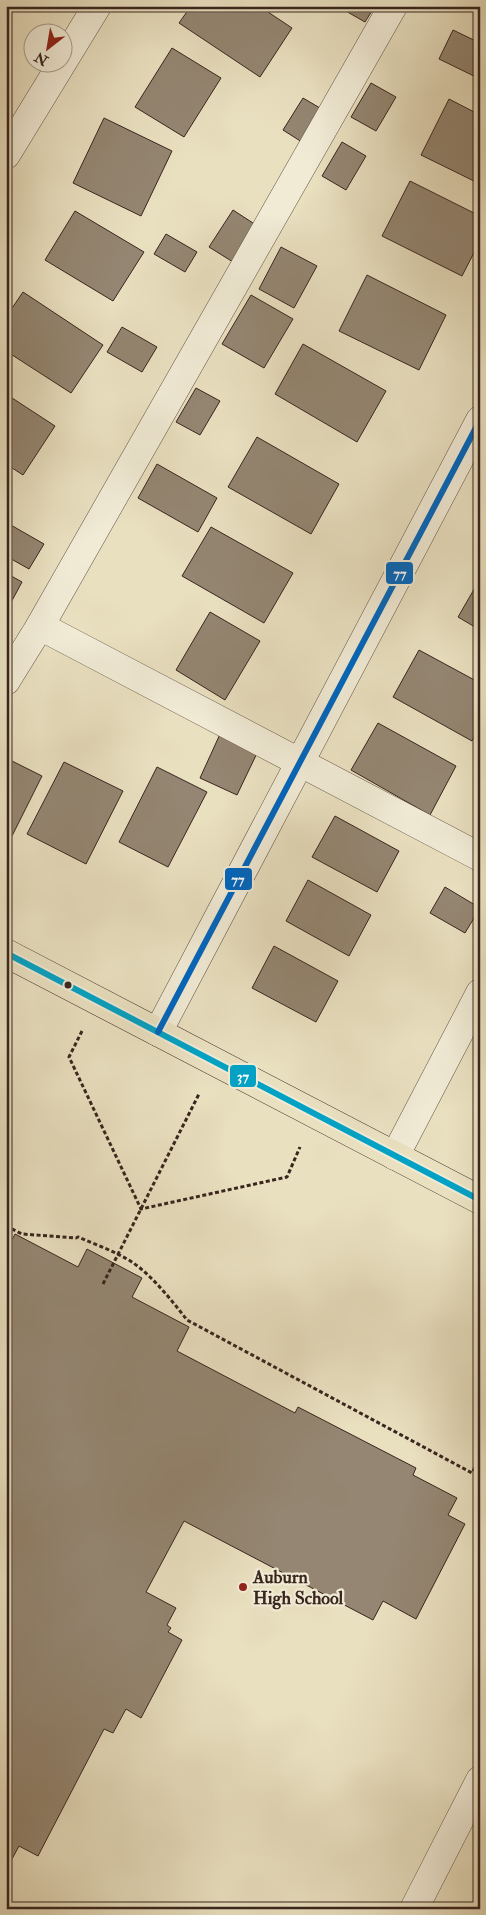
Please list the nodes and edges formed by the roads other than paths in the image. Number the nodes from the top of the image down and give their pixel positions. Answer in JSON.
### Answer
{"nodes":[{"id":1,"x":97,"y":6,"type":"edge"},
{"id":2,"x":393,"y":6,"type":"edge"},
{"id":3,"x":6,"y":155,"type":"edge"},
{"id":4,"x":480,"y":420,"type":"edge"},
{"id":5,"x":40,"y":626,"type":"junction"},
{"id":6,"x":6,"y":682,"type":"edge"},
{"id":7,"x":299,"y":763,"type":"junction"},
{"id":8,"x":480,"y":857,"type":"edge"},
{"id":9,"x":6,"y":953,"type":"edge"},
{"id":10,"x":480,"y":993,"type":"edge"},
{"id":11,"x":158,"y":1032,"type":"junction"},
{"id":12,"x":395,"y":1156,"type":"junction"},
{"id":13,"x":480,"y":1200,"type":"edge"},
{"id":14,"x":480,"y":1780,"type":"edge"},
{"id":15,"x":414,"y":1909,"type":"edge"}],
"edges":[{"from":1,"to":3,"type":"street"},
{"from":2,"to":5,"type":"street"},
{"from":4,"to":7,"type":"street"},
{"from":5,"to":6,"type":"street"},
{"from":5,"to":7,"type":"street"},
{"from":7,"to":8,"type":"street"},
{"from":7,"to":11,"type":"street"},
{"from":9,"to":11,"type":"main road"},
{"from":10,"to":12,"type":"street"},
{"from":11,"to":12,"type":"main road"},
{"from":12,"to":13,"type":"main road"},
{"from":14,"to":15,"type":"street"}]}
